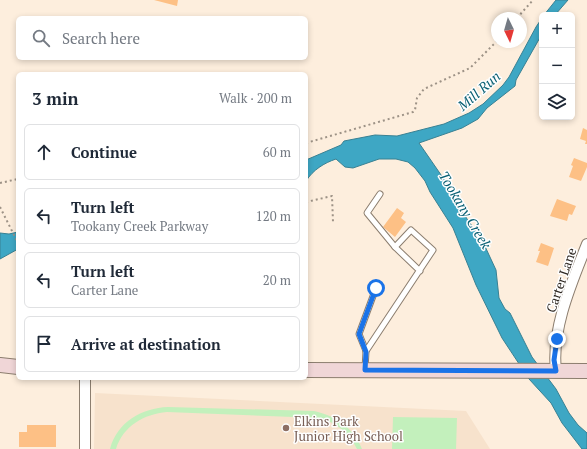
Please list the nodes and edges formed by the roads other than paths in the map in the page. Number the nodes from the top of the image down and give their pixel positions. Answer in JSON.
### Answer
{"nodes":[{"id":1,"x":380,"y":194,"type":"dead end"},
{"id":2,"x":587,"y":244,"type":"edge"},
{"id":3,"x":395,"y":247,"type":"junction"},
{"id":4,"x":420,"y":271,"type":"junction"},
{"id":5,"x":376,"y":288,"type":"dead end"},
{"id":6,"x":366,"y":352,"type":"junction"},
{"id":7,"x":0,"y":365,"type":"edge"},
{"id":8,"x":16,"y":367,"type":"edge"},
{"id":9,"x":308,"y":370,"type":"edge"},
{"id":10,"x":365,"y":370,"type":"junction"},
{"id":11,"x":552,"y":371,"type":"junction"},
{"id":12,"x":587,"y":371,"type":"edge"},
{"id":13,"x":85,"y":380,"type":"edge"},
{"id":14,"x":85,"y":449,"type":"edge"}],
"edges":[{"from":1,"to":3,"type":"lane"},
{"from":2,"to":11,"type":"street","name":"Carter Lane"},
{"from":3,"to":4,"type":"lane"},
{"from":3,"to":4,"type":"lane"},
{"from":4,"to":6,"type":"lane"},
{"from":5,"to":6,"type":"lane"},
{"from":6,"to":10,"type":"lane"},
{"from":7,"to":8,"type":"street"},
{"from":9,"to":10,"type":"street"},
{"from":10,"to":11,"type":"street"},
{"from":11,"to":12,"type":"street"},
{"from":13,"to":14,"type":"street"}]}
